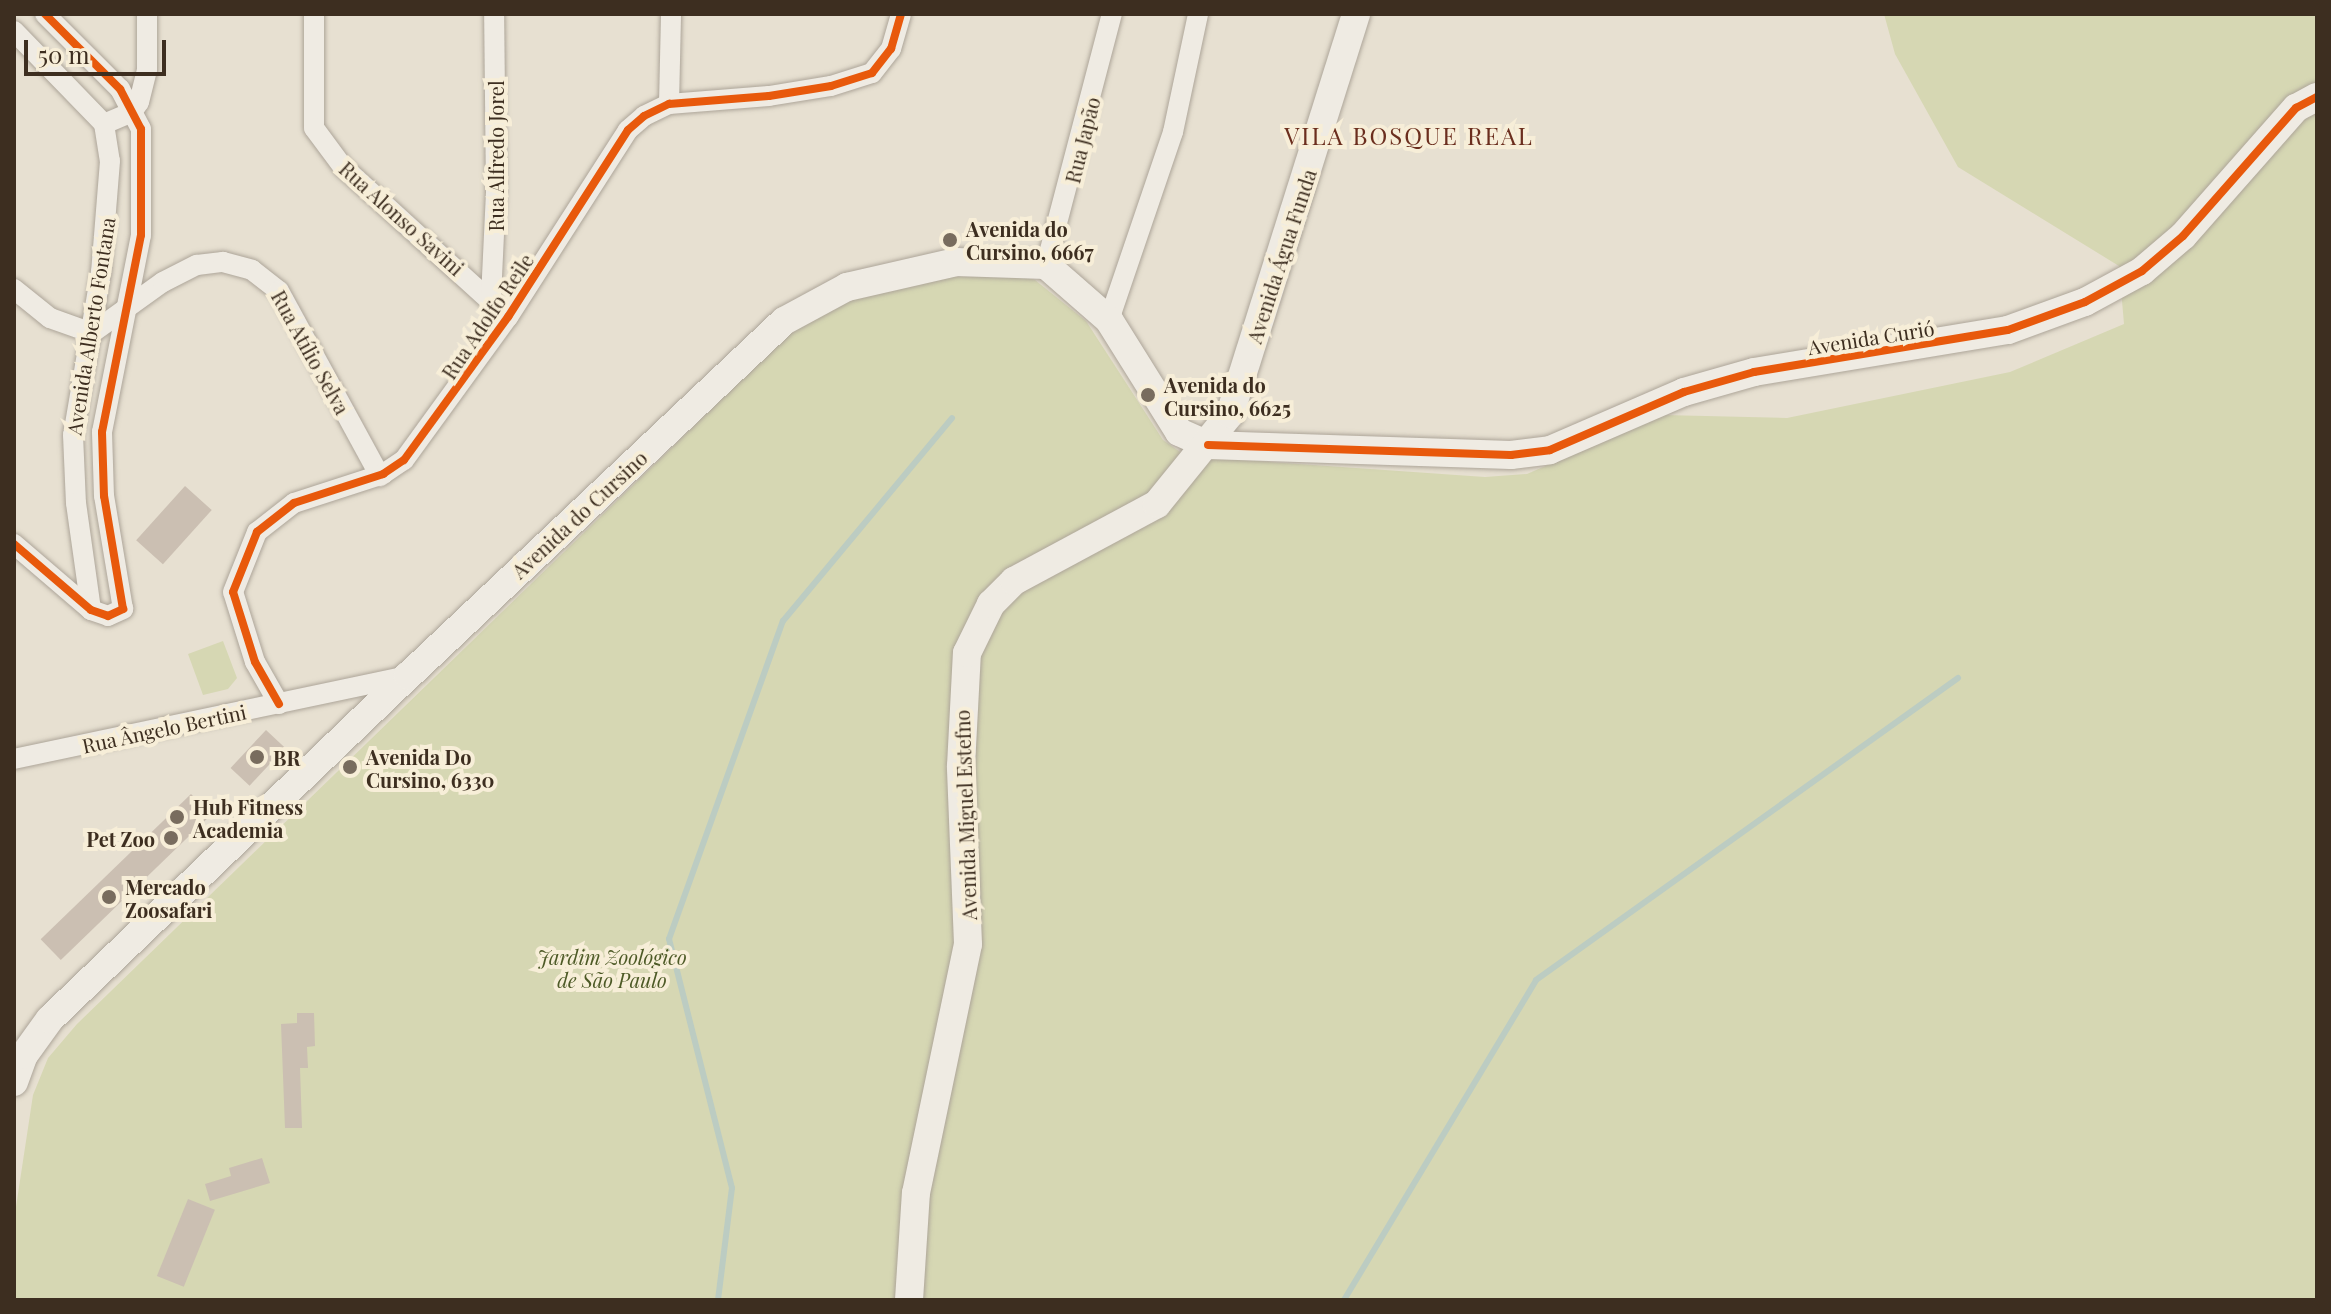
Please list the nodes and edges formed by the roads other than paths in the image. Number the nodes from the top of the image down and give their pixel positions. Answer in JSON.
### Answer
{"nodes":[{"id":1,"x":45,"y":14,"type":"edge"},
{"id":2,"x":147,"y":14,"type":"edge"},
{"id":3,"x":314,"y":14,"type":"edge"},
{"id":4,"x":494,"y":14,"type":"edge"},
{"id":5,"x":671,"y":14,"type":"edge"},
{"id":6,"x":901,"y":14,"type":"edge"},
{"id":7,"x":1112,"y":14,"type":"edge"},
{"id":8,"x":1198,"y":14,"type":"edge"},
{"id":9,"x":1356,"y":14,"type":"edge"},
{"id":10,"x":14,"y":31,"type":"edge"},
{"id":11,"x":2317,"y":97,"type":"edge"},
{"id":12,"x":669,"y":104,"type":"junction"},
{"id":13,"x":2317,"y":108,"type":"edge"},
{"id":14,"x":132,"y":112,"type":"junction"},
{"id":15,"x":2285,"y":120,"type":"junction"},
{"id":16,"x":104,"y":124,"type":"junction"},
{"id":17,"x":1046,"y":265,"type":"junction"},
{"id":18,"x":14,"y":289,"type":"edge"},
{"id":19,"x":491,"y":298,"type":"junction"},
{"id":20,"x":128,"y":308,"type":"junction"},
{"id":21,"x":508,"y":317,"type":"junction"},
{"id":22,"x":1109,"y":320,"type":"junction"},
{"id":23,"x":92,"y":333,"type":"junction"},
{"id":24,"x":1208,"y":445,"type":"junction"},
{"id":25,"x":380,"y":476,"type":"junction"},
{"id":26,"x":14,"y":544,"type":"edge"},
{"id":27,"x":91,"y":610,"type":"junction"},
{"id":28,"x":408,"y":676,"type":"junction"},
{"id":29,"x":279,"y":704,"type":"junction"},
{"id":30,"x":14,"y":759,"type":"edge"},
{"id":31,"x":14,"y":1082,"type":"edge"},
{"id":32,"x":909,"y":1300,"type":"edge"}],
"edges":[{"from":1,"to":14,"type":"street","name":"Avenida Alberto Fontana"},
{"from":2,"to":14,"type":"street"},
{"from":3,"to":19,"type":"street","name":"Rua Alonso Savini"},
{"from":4,"to":19,"type":"street","name":"Rua Alfredo Jorel"},
{"from":5,"to":12,"type":"street"},
{"from":6,"to":12,"type":"street","name":"Rua Adolfo Reile"},
{"from":7,"to":17,"type":"street","name":"Rua Japão"},
{"from":8,"to":22,"type":"street"},
{"from":9,"to":24,"type":"main road","name":"Avenida Água Funda"},
{"from":10,"to":16,"type":"street"},
{"from":11,"to":15,"type":"main road","name":"Avenida Curió"},
{"from":12,"to":21,"type":"street","name":"Rua Adolfo Reile"},
{"from":13,"to":15,"type":"main road","name":"Avenida Curió"},
{"from":14,"to":16,"type":"street"},
{"from":14,"to":20,"type":"street","name":"Avenida Alberto Fontana"},
{"from":15,"to":24,"type":"main road","name":"Avenida Curió"},
{"from":16,"to":23,"type":"street","name":"Avenida Alberto Fontana"},
{"from":17,"to":22,"type":"main road"},
{"from":17,"to":28,"type":"main road","name":"Avenida do Cursino"},
{"from":18,"to":23,"type":"street"},
{"from":19,"to":21,"type":"street","name":"Rua Alonso Savini"},
{"from":20,"to":23,"type":"street","name":"Rua Atílio Selva"},
{"from":20,"to":25,"type":"street","name":"Rua Atílio Selva"},
{"from":20,"to":27,"type":"street","name":"Avenida Alberto Fontana"},
{"from":21,"to":25,"type":"street","name":"Rua Adolfo Reile"},
{"from":22,"to":24,"type":"main road"},
{"from":23,"to":27,"type":"street","name":"Avenida Alberto Fontana"},
{"from":24,"to":32,"type":"main road","name":"Avenida Miguel Estefno"},
{"from":25,"to":29,"type":"street","name":"Rua Adolfo Reile"},
{"from":26,"to":27,"type":"street"},
{"from":28,"to":29,"type":"street","name":"Rua Ângelo Bertini"},
{"from":28,"to":31,"type":"main road","name":"Avenida do Cursino"},
{"from":29,"to":30,"type":"street","name":"Rua Ângelo Bertini"}]}
